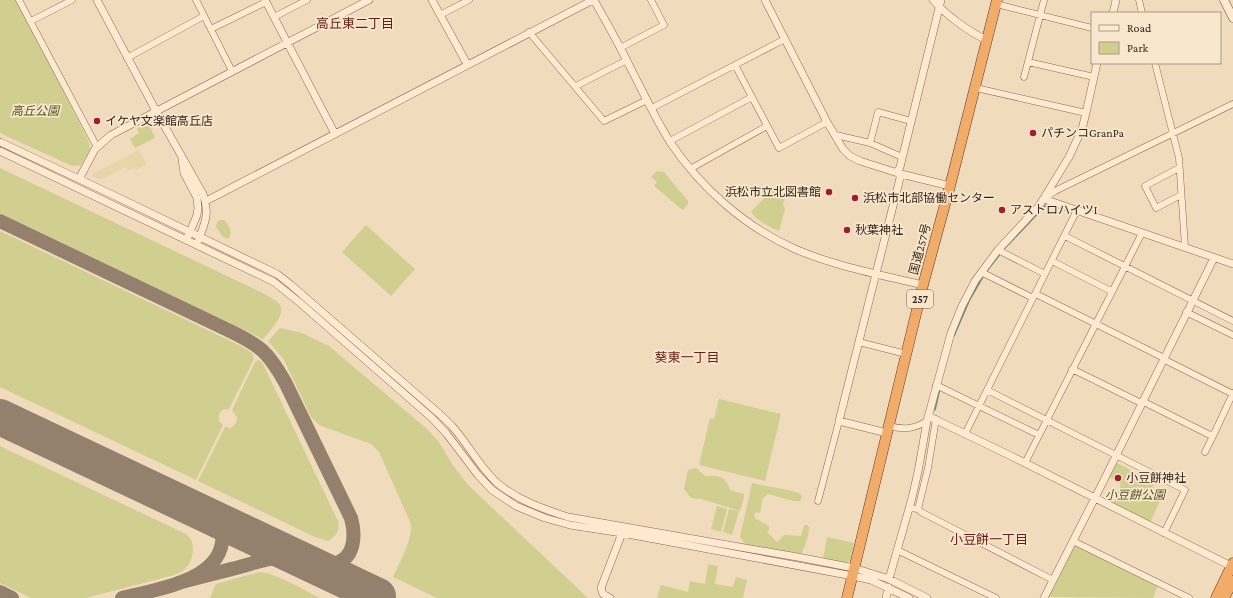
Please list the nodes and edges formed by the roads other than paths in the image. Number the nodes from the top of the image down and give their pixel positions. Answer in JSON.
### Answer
{"nodes":[{"id":1,"x":19,"y":0,"type":"edge"},
{"id":2,"x":72,"y":0,"type":"edge"},
{"id":3,"x":97,"y":0,"type":"edge"},
{"id":4,"x":196,"y":0,"type":"edge"},
{"id":5,"x":307,"y":0,"type":"edge"},
{"id":6,"x":369,"y":0,"type":"edge"},
{"id":7,"x":432,"y":0,"type":"edge"},
{"id":8,"x":469,"y":0,"type":"edge"},
{"id":9,"x":593,"y":0,"type":"edge"},
{"id":10,"x":651,"y":0,"type":"edge"},
{"id":11,"x":765,"y":0,"type":"edge"},
{"id":12,"x":933,"y":0,"type":"edge"},
{"id":13,"x":1044,"y":0,"type":"edge"},
{"id":14,"x":1116,"y":0,"type":"edge"},
{"id":15,"x":1139,"y":0,"type":"edge"},
{"id":16,"x":1224,"y":0,"type":"edge"},
{"id":17,"x":266,"y":1,"type":"edge"},
{"id":18,"x":997,"y":2,"type":"edge"},
{"id":19,"x":940,"y":3,"type":"edge"},
{"id":20,"x":1231,"y":8,"type":"edge"},
{"id":21,"x":1114,"y":12,"type":"edge"},
{"id":22,"x":1142,"y":12,"type":"edge"},
{"id":23,"x":440,"y":15,"type":"junction"},
{"id":24,"x":1040,"y":15,"type":"junction"},
{"id":25,"x":204,"y":16,"type":"junction"},
{"id":26,"x":274,"y":17,"type":"junction"},
{"id":27,"x":1233,"y":18,"type":"edge"},
{"id":28,"x":30,"y":22,"type":"junction"},
{"id":29,"x":1091,"y":28,"type":"edge"},
{"id":30,"x":211,"y":29,"type":"junction"},
{"id":31,"x":529,"y":32,"type":"junction"},
{"id":32,"x":784,"y":39,"type":"junction"},
{"id":33,"x":987,"y":40,"type":"junction"},
{"id":34,"x":288,"y":42,"type":"junction"},
{"id":35,"x":620,"y":48,"type":"junction"},
{"id":36,"x":127,"y":58,"type":"junction"},
{"id":37,"x":627,"y":60,"type":"junction"},
{"id":38,"x":1028,"y":62,"type":"junction"},
{"id":39,"x":467,"y":64,"type":"junction"},
{"id":40,"x":1097,"y":64,"type":"edge"},
{"id":41,"x":1155,"y":64,"type":"edge"},
{"id":42,"x":735,"y":65,"type":"junction"},
{"id":43,"x":232,"y":71,"type":"junction"},
{"id":44,"x":1024,"y":77,"type":"dead end"},
{"id":45,"x":1094,"y":77,"type":"junction"},
{"id":46,"x":576,"y":86,"type":"junction"},
{"id":47,"x":976,"y":88,"type":"junction"},
{"id":48,"x":752,"y":97,"type":"junction"},
{"id":49,"x":647,"y":100,"type":"junction"},
{"id":50,"x":1233,"y":104,"type":"edge"},
{"id":51,"x":652,"y":108,"type":"junction"},
{"id":52,"x":156,"y":112,"type":"junction"},
{"id":53,"x":1086,"y":113,"type":"junction"},
{"id":54,"x":911,"y":121,"type":"junction"},
{"id":55,"x":827,"y":122,"type":"junction"},
{"id":56,"x":767,"y":126,"type":"junction"},
{"id":57,"x":335,"y":134,"type":"junction"},
{"id":58,"x":1173,"y":134,"type":"junction"},
{"id":59,"x":836,"y":135,"type":"junction"},
{"id":60,"x":670,"y":141,"type":"junction"},
{"id":61,"x":0,"y":142,"type":"edge"},
{"id":62,"x":870,"y":143,"type":"junction"},
{"id":63,"x":97,"y":147,"type":"junction"},
{"id":64,"x":0,"y":151,"type":"edge"},
{"id":65,"x":902,"y":157,"type":"junction"},
{"id":66,"x":182,"y":159,"type":"junction"},
{"id":67,"x":1179,"y":168,"type":"junction"},
{"id":68,"x":690,"y":169,"type":"junction"},
{"id":69,"x":899,"y":173,"type":"junction"},
{"id":70,"x":79,"y":179,"type":"junction"},
{"id":71,"x":950,"y":186,"type":"junction"},
{"id":72,"x":1181,"y":195,"type":"junction"},
{"id":73,"x":1044,"y":199,"type":"junction"},
{"id":74,"x":206,"y":201,"type":"junction"},
{"id":75,"x":1077,"y":210,"type":"junction"},
{"id":76,"x":1142,"y":233,"type":"junction"},
{"id":77,"x":1065,"y":236,"type":"junction"},
{"id":78,"x":188,"y":237,"type":"junction"},
{"id":79,"x":198,"y":241,"type":"junction"},
{"id":80,"x":1185,"y":248,"type":"junction"},
{"id":81,"x":1000,"y":252,"type":"junction"},
{"id":82,"x":1214,"y":258,"type":"junction"},
{"id":83,"x":1052,"y":261,"type":"junction"},
{"id":84,"x":1233,"y":264,"type":"edge"},
{"id":85,"x":1124,"y":266,"type":"junction"},
{"id":86,"x":876,"y":274,"type":"junction"},
{"id":87,"x":984,"y":274,"type":"junction"},
{"id":88,"x":1045,"y":274,"type":"junction"},
{"id":89,"x":923,"y":285,"type":"junction"},
{"id":90,"x":1111,"y":291,"type":"junction"},
{"id":91,"x":1035,"y":296,"type":"junction"},
{"id":92,"x":1192,"y":300,"type":"junction"},
{"id":93,"x":1186,"y":312,"type":"junction"},
{"id":94,"x":1233,"y":320,"type":"edge"},
{"id":95,"x":1095,"y":324,"type":"junction"},
{"id":96,"x":1233,"y":335,"type":"edge"},
{"id":97,"x":859,"y":342,"type":"junction"},
{"id":98,"x":906,"y":354,"type":"junction"},
{"id":99,"x":1163,"y":359,"type":"junction"},
{"id":100,"x":1072,"y":368,"type":"junction"},
{"id":101,"x":939,"y":386,"type":"junction"},
{"id":102,"x":987,"y":390,"type":"junction"},
{"id":103,"x":1232,"y":396,"type":"edge"},
{"id":104,"x":1142,"y":402,"type":"junction"},
{"id":105,"x":980,"y":406,"type":"junction"},
{"id":106,"x":928,"y":419,"type":"junction"},
{"id":107,"x":936,"y":419,"type":"junction"},
{"id":108,"x":1047,"y":420,"type":"junction"},
{"id":109,"x":839,"y":421,"type":"junction"},
{"id":110,"x":888,"y":430,"type":"junction"},
{"id":111,"x":965,"y":434,"type":"junction"},
{"id":112,"x":1214,"y":434,"type":"junction"},
{"id":113,"x":1039,"y":435,"type":"junction"},
{"id":114,"x":1205,"y":452,"type":"dead end"},
{"id":115,"x":1116,"y":455,"type":"junction"},
{"id":116,"x":1025,"y":463,"type":"junction"},
{"id":117,"x":1095,"y":498,"type":"junction"},
{"id":118,"x":818,"y":501,"type":"dead end"},
{"id":119,"x":909,"y":508,"type":"junction"},
{"id":120,"x":918,"y":509,"type":"junction"},
{"id":121,"x":622,"y":529,"type":"junction"},
{"id":122,"x":1164,"y":533,"type":"junction"},
{"id":123,"x":1073,"y":541,"type":"junction"},
{"id":124,"x":897,"y":550,"type":"junction"},
{"id":125,"x":1232,"y":565,"type":"edge"},
{"id":126,"x":854,"y":572,"type":"junction"},
{"id":127,"x":889,"y":579,"type":"junction"},
{"id":128,"x":1054,"y":580,"type":"junction"},
{"id":129,"x":1233,"y":581,"type":"edge"},
{"id":130,"x":888,"y":587,"type":"junction"},
{"id":131,"x":610,"y":598,"type":"edge"},
{"id":132,"x":847,"y":598,"type":"edge"},
{"id":133,"x":886,"y":598,"type":"edge"},
{"id":134,"x":909,"y":598,"type":"edge"},
{"id":135,"x":927,"y":598,"type":"edge"},
{"id":136,"x":996,"y":598,"type":"edge"},
{"id":137,"x":1044,"y":598,"type":"edge"},
{"id":138,"x":1189,"y":598,"type":"edge"},
{"id":139,"x":1216,"y":598,"type":"edge"},
{"id":140,"x":1224,"y":598,"type":"edge"}],
"edges":[{"from":1,"to":28,"type":"street"},
{"from":2,"to":28,"type":"street"},
{"from":3,"to":36,"type":"street"},
{"from":4,"to":25,"type":"street"},
{"from":5,"to":26,"type":"street"},
{"from":6,"to":34,"type":"street"},
{"from":7,"to":23,"type":"street"},
{"from":8,"to":23,"type":"street"},
{"from":9,"to":31,"type":"street"},
{"from":9,"to":35,"type":"street"},
{"from":10,"to":35,"type":"street"},
{"from":11,"to":32,"type":"street"},
{"from":12,"to":19,"type":"street"},
{"from":13,"to":24,"type":"street"},
{"from":14,"to":21,"type":"street"},
{"from":15,"to":22,"type":"street"},
{"from":16,"to":20,"type":"main road"},
{"from":17,"to":26,"type":"street"},
{"from":17,"to":30,"type":"street"},
{"from":18,"to":24,"type":"street"},
{"from":18,"to":33,"type":"highway","name":"国道257号","number":"257"},
{"from":19,"to":33,"type":"street"},
{"from":19,"to":54,"type":"street"},
{"from":20,"to":27,"type":"main road"},
{"from":23,"to":39,"type":"street"},
{"from":24,"to":29,"type":"street"},
{"from":24,"to":38,"type":"street"},
{"from":25,"to":30,"type":"street"},
{"from":25,"to":36,"type":"street"},
{"from":26,"to":34,"type":"street"},
{"from":28,"to":63,"type":"street"},
{"from":30,"to":43,"type":"street"},
{"from":31,"to":39,"type":"street"},
{"from":31,"to":46,"type":"street"},
{"from":32,"to":42,"type":"street"},
{"from":32,"to":55,"type":"street"},
{"from":33,"to":47,"type":"highway","name":"国道257号","number":"257"},
{"from":34,"to":43,"type":"street"},
{"from":34,"to":57,"type":"street"},
{"from":35,"to":37,"type":"street"},
{"from":36,"to":52,"type":"street"},
{"from":37,"to":46,"type":"street"},
{"from":37,"to":49,"type":"street"},
{"from":38,"to":44,"type":"street"},
{"from":38,"to":45,"type":"street"},
{"from":39,"to":57,"type":"street"},
{"from":40,"to":45,"type":"street"},
{"from":41,"to":58,"type":"street"},
{"from":42,"to":48,"type":"street"},
{"from":42,"to":51,"type":"street"},
{"from":43,"to":52,"type":"street"},
{"from":45,"to":53,"type":"street"},
{"from":46,"to":49,"type":"street"},
{"from":47,"to":53,"type":"street"},
{"from":47,"to":71,"type":"highway","name":"国道257号","number":"257"},
{"from":48,"to":56,"type":"street"},
{"from":48,"to":60,"type":"street"},
{"from":49,"to":51,"type":"street"},
{"from":50,"to":58,"type":"street"},
{"from":51,"to":60,"type":"street"},
{"from":52,"to":63,"type":"street"},
{"from":52,"to":66,"type":"street"},
{"from":53,"to":73,"type":"street"},
{"from":54,"to":62,"type":"street"},
{"from":54,"to":65,"type":"street"},
{"from":55,"to":56,"type":"street"},
{"from":55,"to":59,"type":"street"},
{"from":56,"to":68,"type":"street"},
{"from":57,"to":74,"type":"street"},
{"from":58,"to":67,"type":"street"},
{"from":58,"to":73,"type":"street"},
{"from":59,"to":62,"type":"street"},
{"from":59,"to":69,"type":"street"},
{"from":60,"to":68,"type":"street"},
{"from":61,"to":70,"type":"street"},
{"from":62,"to":65,"type":"street"},
{"from":63,"to":70,"type":"street"},
{"from":64,"to":78,"type":"street"},
{"from":65,"to":69,"type":"street"},
{"from":66,"to":74,"type":"street"},
{"from":66,"to":78,"type":"street"},
{"from":67,"to":72,"type":"street"},
{"from":67,"to":72,"type":"street"},
{"from":68,"to":86,"type":"street"},
{"from":69,"to":71,"type":"street"},
{"from":69,"to":86,"type":"street"},
{"from":70,"to":78,"type":"street"},
{"from":71,"to":89,"type":"highway","name":"国道257号","number":"257"},
{"from":72,"to":80,"type":"street"},
{"from":73,"to":75,"type":"street"},
{"from":73,"to":81,"type":"street"},
{"from":74,"to":79,"type":"street"},
{"from":75,"to":76,"type":"street"},
{"from":75,"to":77,"type":"street"},
{"from":76,"to":80,"type":"street"},
{"from":76,"to":85,"type":"street"},
{"from":77,"to":83,"type":"street"},
{"from":77,"to":85,"type":"street"},
{"from":78,"to":79,"type":"street"},
{"from":79,"to":121,"type":"street"},
{"from":80,"to":82,"type":"street"},
{"from":81,"to":87,"type":"street"},
{"from":81,"to":88,"type":"street"},
{"from":82,"to":84,"type":"street"},
{"from":82,"to":92,"type":"street"},
{"from":83,"to":88,"type":"street"},
{"from":83,"to":90,"type":"street"},
{"from":85,"to":90,"type":"street"},
{"from":85,"to":92,"type":"street"},
{"from":86,"to":89,"type":"street"},
{"from":86,"to":97,"type":"street"},
{"from":87,"to":91,"type":"street"},
{"from":87,"to":101,"type":"street"},
{"from":88,"to":91,"type":"street"},
{"from":89,"to":98,"type":"highway","name":"国道257号","number":"257"},
{"from":90,"to":95,"type":"street"},
{"from":91,"to":95,"type":"street"},
{"from":91,"to":102,"type":"street"},
{"from":92,"to":93,"type":"street"},
{"from":92,"to":94,"type":"street"},
{"from":93,"to":96,"type":"street"},
{"from":93,"to":99,"type":"street"},
{"from":95,"to":99,"type":"street"},
{"from":95,"to":100,"type":"street"},
{"from":97,"to":98,"type":"street"},
{"from":97,"to":109,"type":"street"},
{"from":98,"to":110,"type":"highway","name":"国道257号","number":"257"},
{"from":99,"to":103,"type":"street"},
{"from":99,"to":104,"type":"street"},
{"from":100,"to":104,"type":"street"},
{"from":100,"to":108,"type":"street"},
{"from":101,"to":105,"type":"street"},
{"from":101,"to":106,"type":"street"},
{"from":102,"to":105,"type":"street"},
{"from":102,"to":108,"type":"street"},
{"from":103,"to":112,"type":"street"},
{"from":104,"to":112,"type":"street"},
{"from":104,"to":115,"type":"street"},
{"from":105,"to":111,"type":"street"},
{"from":105,"to":113,"type":"street"},
{"from":106,"to":107,"type":"street"},
{"from":106,"to":110,"type":"street"},
{"from":106,"to":119,"type":"street"},
{"from":107,"to":111,"type":"street"},
{"from":107,"to":120,"type":"street"},
{"from":108,"to":113,"type":"street"},
{"from":108,"to":115,"type":"street"},
{"from":109,"to":110,"type":"street"},
{"from":109,"to":118,"type":"street"},
{"from":110,"to":126,"type":"highway","name":"国道257号","number":"257"},
{"from":111,"to":116,"type":"street"},
{"from":112,"to":114,"type":"street"},
{"from":113,"to":116,"type":"street"},
{"from":115,"to":117,"type":"street"},
{"from":115,"to":122,"type":"street"},
{"from":116,"to":117,"type":"street"},
{"from":117,"to":122,"type":"street"},
{"from":117,"to":123,"type":"street"},
{"from":119,"to":120,"type":"street"},
{"from":119,"to":124,"type":"street"},
{"from":120,"to":128,"type":"street"},
{"from":121,"to":126,"type":"street"},
{"from":121,"to":131,"type":"street"},
{"from":122,"to":125,"type":"street"},
{"from":123,"to":128,"type":"street"},
{"from":123,"to":138,"type":"street"},
{"from":124,"to":127,"type":"street"},
{"from":124,"to":136,"type":"street"},
{"from":125,"to":139,"type":"highway"},
{"from":126,"to":127,"type":"street"},
{"from":126,"to":130,"type":"street"},
{"from":126,"to":132,"type":"highway","name":"国道257号","number":"257"},
{"from":127,"to":135,"type":"street"},
{"from":128,"to":137,"type":"street"},
{"from":129,"to":140,"type":"highway"},
{"from":130,"to":133,"type":"street"},
{"from":130,"to":134,"type":"street"}]}
